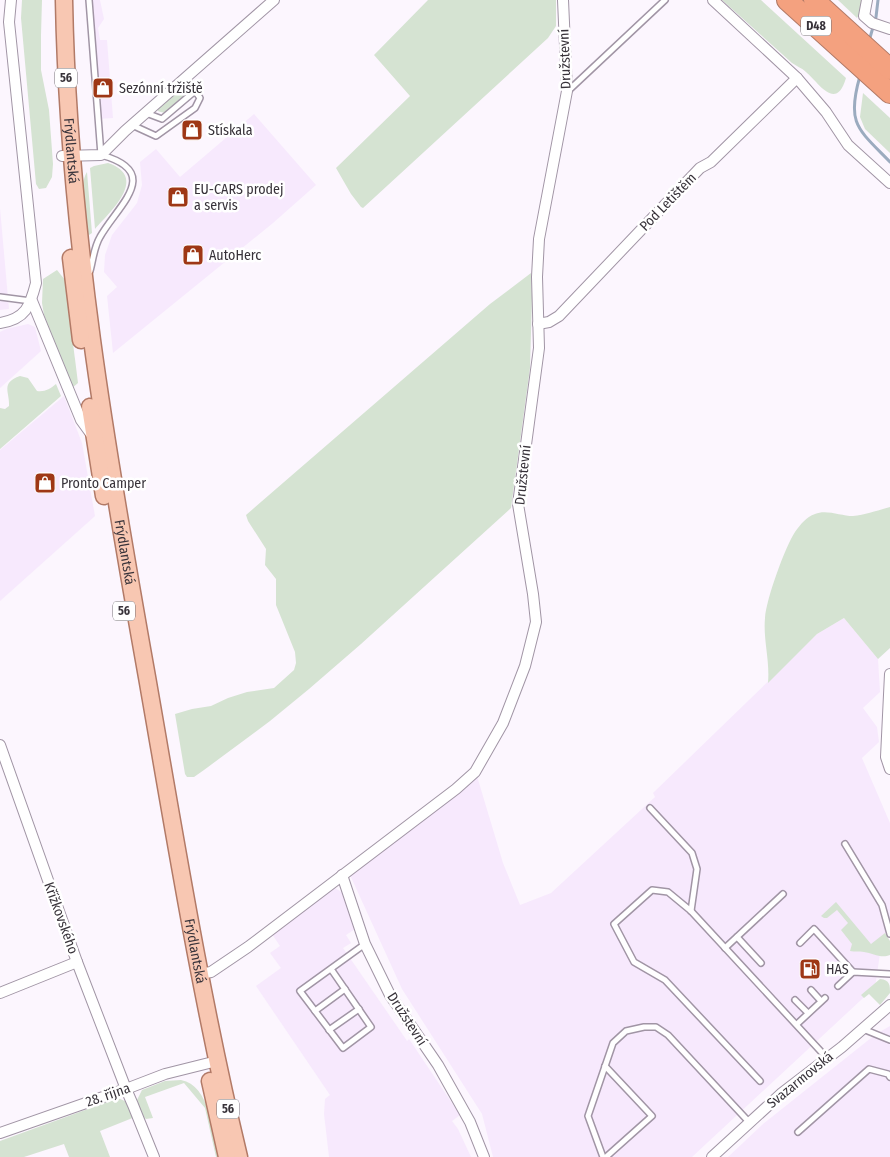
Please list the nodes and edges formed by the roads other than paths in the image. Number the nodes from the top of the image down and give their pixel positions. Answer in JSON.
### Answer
{"nodes":[{"id":1,"x":11,"y":0,"type":"edge"},
{"id":2,"x":54,"y":0,"type":"edge"},
{"id":3,"x":64,"y":0,"type":"edge"},
{"id":4,"x":89,"y":0,"type":"edge"},
{"id":5,"x":274,"y":0,"type":"edge"},
{"id":6,"x":562,"y":0,"type":"edge"},
{"id":7,"x":664,"y":0,"type":"edge"},
{"id":8,"x":713,"y":0,"type":"edge"},
{"id":9,"x":787,"y":0,"type":"edge"},
{"id":10,"x":814,"y":0,"type":"edge"},
{"id":11,"x":867,"y":0,"type":"edge"},
{"id":12,"x":880,"y":25,"type":"edge"},
{"id":13,"x":884,"y":76,"type":"edge"},
{"id":14,"x":186,"y":78,"type":"junction"},
{"id":15,"x":798,"y":78,"type":"junction"},
{"id":16,"x":195,"y":91,"type":"junction"},
{"id":17,"x":567,"y":91,"type":"junction"},
{"id":18,"x":145,"y":113,"type":"junction"},
{"id":19,"x":132,"y":124,"type":"junction"},
{"id":20,"x":100,"y":155,"type":"junction"},
{"id":21,"x":67,"y":156,"type":"junction"},
{"id":22,"x":890,"y":183,"type":"edge"},
{"id":23,"x":85,"y":286,"type":"junction"},
{"id":24,"x":0,"y":297,"type":"edge"},
{"id":25,"x":32,"y":301,"type":"junction"},
{"id":26,"x":0,"y":323,"type":"edge"},
{"id":27,"x":538,"y":324,"type":"junction"},
{"id":28,"x":95,"y":439,"type":"junction"},
{"id":29,"x":890,"y":674,"type":"edge"},
{"id":30,"x":0,"y":745,"type":"edge"},
{"id":31,"x":890,"y":769,"type":"edge"},
{"id":32,"x":650,"y":808,"type":"dead end"},
{"id":33,"x":845,"y":844,"type":"dead end"},
{"id":34,"x":342,"y":875,"type":"junction"},
{"id":35,"x":783,"y":894,"type":"dead end"},
{"id":36,"x":691,"y":911,"type":"junction"},
{"id":37,"x":890,"y":934,"type":"edge"},
{"id":38,"x":737,"y":937,"type":"junction"},
{"id":39,"x":800,"y":943,"type":"dead end"},
{"id":40,"x":365,"y":944,"type":"junction"},
{"id":41,"x":726,"y":948,"type":"junction"},
{"id":42,"x":77,"y":962,"type":"junction"},
{"id":43,"x":761,"y":963,"type":"dead end"},
{"id":44,"x":331,"y":969,"type":"junction"},
{"id":45,"x":854,"y":972,"type":"junction"},
{"id":46,"x":200,"y":974,"type":"junction"},
{"id":47,"x":890,"y":974,"type":"edge"},
{"id":48,"x":838,"y":986,"type":"dead end"},
{"id":49,"x":345,"y":989,"type":"junction"},
{"id":50,"x":811,"y":990,"type":"dead end"},
{"id":51,"x":0,"y":994,"type":"edge"},
{"id":52,"x":795,"y":1000,"type":"dead end"},
{"id":53,"x":890,"y":1005,"type":"edge"},
{"id":54,"x":359,"y":1009,"type":"junction"},
{"id":55,"x":316,"y":1011,"type":"junction"},
{"id":56,"x":808,"y":1013,"type":"junction"},
{"id":57,"x":797,"y":1024,"type":"junction"},
{"id":58,"x":863,"y":1029,"type":"junction"},
{"id":59,"x":329,"y":1030,"type":"junction"},
{"id":60,"x":890,"y":1040,"type":"edge"},
{"id":61,"x":826,"y":1057,"type":"junction"},
{"id":62,"x":212,"y":1062,"type":"junction"},
{"id":63,"x":605,"y":1066,"type":"junction"},
{"id":64,"x":890,"y":1077,"type":"edge"},
{"id":65,"x":760,"y":1081,"type":"dead end"},
{"id":66,"x":126,"y":1089,"type":"junction"},
{"id":67,"x":749,"y":1122,"type":"junction"},
{"id":68,"x":0,"y":1132,"type":"edge"},
{"id":69,"x":798,"y":1132,"type":"dead end"},
{"id":70,"x":154,"y":1157,"type":"edge"},
{"id":71,"x":227,"y":1157,"type":"edge"},
{"id":72,"x":239,"y":1157,"type":"edge"},
{"id":73,"x":484,"y":1157,"type":"edge"},
{"id":74,"x":604,"y":1157,"type":"edge"},
{"id":75,"x":712,"y":1157,"type":"edge"}],
"edges":[{"from":1,"to":25,"type":"street"},
{"from":2,"to":21,"type":"main road","name":"Frýdlantská","number":"56"},
{"from":3,"to":21,"type":"main road","name":"Frýdlantská","number":"56"},
{"from":4,"to":20,"type":"lane"},
{"from":5,"to":14,"type":"street"},
{"from":6,"to":17,"type":"street","name":"Družstevní"},
{"from":7,"to":17,"type":"lane"},
{"from":8,"to":15,"type":"street"},
{"from":9,"to":13,"type":"highway","number":"D48"},
{"from":10,"to":13,"type":"highway","number":"D48"},
{"from":11,"to":12,"type":"street"},
{"from":14,"to":16,"type":"lane"},
{"from":14,"to":18,"type":"street"},
{"from":15,"to":22,"type":"street"},
{"from":15,"to":27,"type":"street","name":"Pod Letištěm"},
{"from":16,"to":18,"type":"lane"},
{"from":16,"to":19,"type":"lane"},
{"from":17,"to":27,"type":"street","name":"Družstevní"},
{"from":18,"to":19,"type":"street"},
{"from":19,"to":20,"type":"street"},
{"from":20,"to":21,"type":"street"},
{"from":20,"to":23,"type":"lane"},
{"from":21,"to":23,"type":"main road","name":"Frýdlantská","number":"56"},
{"from":21,"to":28,"type":"main road","name":"Frýdlantská","number":"56"},
{"from":23,"to":46,"type":"main road","name":"Frýdlantská","number":"56"},
{"from":24,"to":25,"type":"lane"},
{"from":25,"to":26,"type":"street"},
{"from":25,"to":28,"type":"street"},
{"from":27,"to":34,"type":"street","name":"Družstevní"},
{"from":28,"to":62,"type":"main road","name":"Frýdlantská","number":"56"},
{"from":29,"to":31,"type":"street"},
{"from":30,"to":42,"type":"street","name":"Křížkovského"},
{"from":32,"to":36,"type":"lane"},
{"from":33,"to":37,"type":"lane"},
{"from":34,"to":40,"type":"street","name":"Družstevní"},
{"from":34,"to":46,"type":"street","name":"Družstevní"},
{"from":35,"to":38,"type":"lane"},
{"from":36,"to":41,"type":"lane"},
{"from":36,"to":65,"type":"lane"},
{"from":38,"to":41,"type":"lane"},
{"from":38,"to":43,"type":"lane"},
{"from":39,"to":45,"type":"lane"},
{"from":40,"to":44,"type":"lane"},
{"from":40,"to":73,"type":"street","name":"Družstevní"},
{"from":41,"to":57,"type":"lane"},
{"from":42,"to":51,"type":"street"},
{"from":42,"to":66,"type":"street","name":"Křížkovského"},
{"from":44,"to":49,"type":"lane"},
{"from":44,"to":55,"type":"lane"},
{"from":45,"to":47,"type":"lane"},
{"from":45,"to":48,"type":"lane"},
{"from":46,"to":62,"type":"main road","name":"Frýdlantská","number":"56"},
{"from":49,"to":54,"type":"lane"},
{"from":49,"to":55,"type":"lane"},
{"from":50,"to":56,"type":"lane"},
{"from":52,"to":56,"type":"lane"},
{"from":53,"to":58,"type":"street","name":"Svazarmovská"},
{"from":54,"to":59,"type":"lane"},
{"from":54,"to":59,"type":"lane"},
{"from":55,"to":59,"type":"lane"},
{"from":56,"to":57,"type":"lane"},
{"from":57,"to":61,"type":"lane"},
{"from":58,"to":60,"type":"lane"},
{"from":58,"to":61,"type":"street","name":"Svazarmovská"},
{"from":61,"to":67,"type":"street","name":"Svazarmovská"},
{"from":62,"to":66,"type":"street","name":"28. října"},
{"from":62,"to":71,"type":"main road","name":"Frýdlantská","number":"56"},
{"from":62,"to":72,"type":"main road","name":"Frýdlantská","number":"56"},
{"from":63,"to":67,"type":"lane"},
{"from":63,"to":74,"type":"lane"},
{"from":63,"to":74,"type":"lane"},
{"from":64,"to":69,"type":"lane"},
{"from":66,"to":68,"type":"street","name":"28. října"},
{"from":66,"to":70,"type":"street","name":"Křížkovského"},
{"from":67,"to":75,"type":"street","name":"Svazarmovská"}]}
